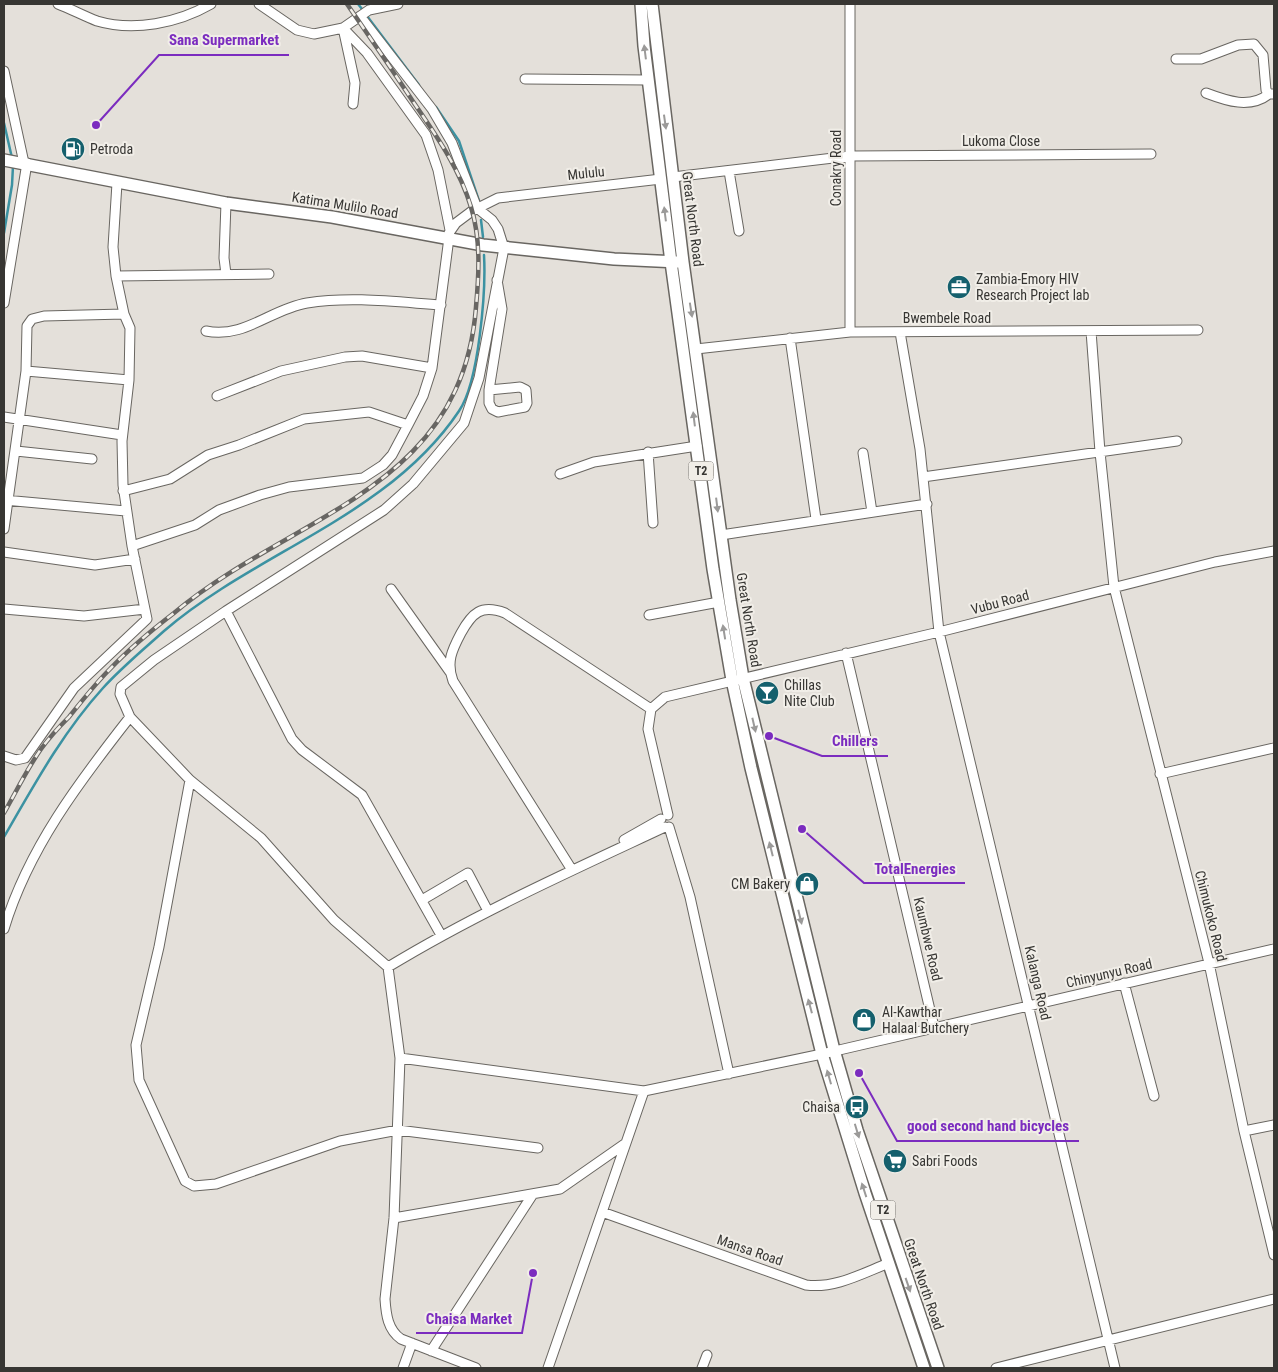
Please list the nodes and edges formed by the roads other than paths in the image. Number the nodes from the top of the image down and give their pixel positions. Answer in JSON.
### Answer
{"nodes":[{"id":1,"x":58,"y":4,"type":"edge"},
{"id":2,"x":211,"y":4,"type":"edge"},
{"id":3,"x":259,"y":4,"type":"edge"},
{"id":4,"x":398,"y":4,"type":"edge"},
{"id":5,"x":641,"y":4,"type":"edge"},
{"id":6,"x":652,"y":4,"type":"edge"},
{"id":7,"x":850,"y":4,"type":"edge"},
{"id":8,"x":360,"y":16,"type":"junction"},
{"id":9,"x":343,"y":28,"type":"junction"},
{"id":10,"x":1176,"y":59,"type":"dead end"},
{"id":11,"x":4,"y":71,"type":"edge"},
{"id":12,"x":525,"y":79,"type":"dead end"},
{"id":13,"x":648,"y":80,"type":"junction"},
{"id":14,"x":1206,"y":93,"type":"dead end"},
{"id":15,"x":1272,"y":94,"type":"edge"},
{"id":16,"x":353,"y":104,"type":"dead end"},
{"id":17,"x":1152,"y":154,"type":"dead end"},
{"id":18,"x":850,"y":156,"type":"junction"},
{"id":19,"x":16,"y":162,"type":"edge"},
{"id":20,"x":729,"y":171,"type":"junction"},
{"id":21,"x":673,"y":177,"type":"junction"},
{"id":22,"x":661,"y":179,"type":"junction"},
{"id":23,"x":117,"y":183,"type":"junction"},
{"id":24,"x":226,"y":204,"type":"junction"},
{"id":25,"x":477,"y":208,"type":"junction"},
{"id":26,"x":739,"y":231,"type":"dead end"},
{"id":27,"x":448,"y":236,"type":"junction"},
{"id":28,"x":504,"y":248,"type":"junction"},
{"id":29,"x":671,"y":262,"type":"junction"},
{"id":30,"x":683,"y":262,"type":"junction"},
{"id":31,"x":226,"y":274,"type":"junction"},
{"id":32,"x":270,"y":274,"type":"dead end"},
{"id":33,"x":116,"y":276,"type":"junction"},
{"id":34,"x":497,"y":277,"type":"junction"},
{"id":35,"x":4,"y":303,"type":"edge"},
{"id":36,"x":441,"y":305,"type":"junction"},
{"id":37,"x":124,"y":314,"type":"junction"},
{"id":38,"x":1198,"y":330,"type":"dead end"},
{"id":39,"x":206,"y":331,"type":"dead end"},
{"id":40,"x":850,"y":332,"type":"junction"},
{"id":41,"x":900,"y":332,"type":"junction"},
{"id":42,"x":1091,"y":332,"type":"junction"},
{"id":43,"x":790,"y":338,"type":"junction"},
{"id":44,"x":696,"y":349,"type":"junction"},
{"id":45,"x":432,"y":368,"type":"junction"},
{"id":46,"x":26,"y":371,"type":"junction"},
{"id":47,"x":129,"y":380,"type":"junction"},
{"id":48,"x":489,"y":390,"type":"dead end"},
{"id":49,"x":217,"y":396,"type":"dead end"},
{"id":50,"x":4,"y":416,"type":"edge"},
{"id":51,"x":20,"y":420,"type":"junction"},
{"id":52,"x":408,"y":425,"type":"junction"},
{"id":53,"x":122,"y":435,"type":"junction"},
{"id":54,"x":1177,"y":441,"type":"dead end"},
{"id":55,"x":697,"y":446,"type":"junction"},
{"id":56,"x":16,"y":451,"type":"junction"},
{"id":57,"x":648,"y":452,"type":"junction"},
{"id":58,"x":1100,"y":452,"type":"junction"},
{"id":59,"x":863,"y":453,"type":"dead end"},
{"id":60,"x":92,"y":459,"type":"dead end"},
{"id":61,"x":560,"y":474,"type":"dead end"},
{"id":62,"x":923,"y":476,"type":"junction"},
{"id":63,"x":123,"y":491,"type":"junction"},
{"id":64,"x":6,"y":500,"type":"edge"},
{"id":65,"x":927,"y":504,"type":"junction"},
{"id":66,"x":126,"y":511,"type":"junction"},
{"id":67,"x":872,"y":512,"type":"junction"},
{"id":68,"x":816,"y":520,"type":"junction"},
{"id":69,"x":653,"y":523,"type":"dead end"},
{"id":70,"x":4,"y":529,"type":"edge"},
{"id":71,"x":721,"y":535,"type":"junction"},
{"id":72,"x":132,"y":546,"type":"junction"},
{"id":73,"x":1274,"y":551,"type":"edge"},
{"id":74,"x":4,"y":552,"type":"edge"},
{"id":75,"x":135,"y":559,"type":"junction"},
{"id":76,"x":1114,"y":586,"type":"junction"},
{"id":77,"x":391,"y":589,"type":"dead end"},
{"id":78,"x":719,"y":602,"type":"junction"},
{"id":79,"x":4,"y":609,"type":"edge"},
{"id":80,"x":145,"y":609,"type":"junction"},
{"id":81,"x":226,"y":611,"type":"junction"},
{"id":82,"x":649,"y":614,"type":"dead end"},
{"id":83,"x":938,"y":632,"type":"junction"},
{"id":84,"x":846,"y":653,"type":"junction"},
{"id":85,"x":450,"y":672,"type":"junction"},
{"id":86,"x":738,"y":679,"type":"junction"},
{"id":87,"x":650,"y":709,"type":"junction"},
{"id":88,"x":130,"y":717,"type":"junction"},
{"id":89,"x":1274,"y":748,"type":"edge"},
{"id":90,"x":4,"y":756,"type":"edge"},
{"id":91,"x":1160,"y":774,"type":"junction"},
{"id":92,"x":190,"y":780,"type":"junction"},
{"id":93,"x":666,"y":822,"type":"junction"},
{"id":94,"x":572,"y":870,"type":"junction"},
{"id":95,"x":422,"y":900,"type":"junction"},
{"id":96,"x":488,"y":911,"type":"junction"},
{"id":97,"x":4,"y":929,"type":"edge"},
{"id":98,"x":441,"y":935,"type":"junction"},
{"id":99,"x":1274,"y":949,"type":"edge"},
{"id":100,"x":1210,"y":963,"type":"junction"},
{"id":101,"x":388,"y":967,"type":"junction"},
{"id":102,"x":1124,"y":983,"type":"junction"},
{"id":103,"x":1029,"y":1006,"type":"junction"},
{"id":104,"x":934,"y":1027,"type":"junction"},
{"id":105,"x":828,"y":1052,"type":"junction"},
{"id":106,"x":400,"y":1058,"type":"junction"},
{"id":107,"x":729,"y":1074,"type":"junction"},
{"id":108,"x":644,"y":1091,"type":"junction"},
{"id":109,"x":1154,"y":1096,"type":"dead end"},
{"id":110,"x":1274,"y":1125,"type":"edge"},
{"id":111,"x":398,"y":1130,"type":"junction"},
{"id":112,"x":1244,"y":1131,"type":"junction"},
{"id":113,"x":626,"y":1143,"type":"junction"},
{"id":114,"x":538,"y":1148,"type":"dead end"},
{"id":115,"x":533,"y":1194,"type":"junction"},
{"id":116,"x":602,"y":1212,"type":"junction"},
{"id":117,"x":394,"y":1218,"type":"junction"},
{"id":118,"x":1274,"y":1255,"type":"edge"},
{"id":119,"x":889,"y":1263,"type":"junction"},
{"id":120,"x":1274,"y":1299,"type":"edge"},
{"id":121,"x":1108,"y":1341,"type":"junction"},
{"id":122,"x":412,"y":1343,"type":"junction"},
{"id":123,"x":431,"y":1351,"type":"junction"},
{"id":124,"x":708,"y":1355,"type":"dead end"},
{"id":125,"x":403,"y":1368,"type":"edge"},
{"id":126,"x":476,"y":1368,"type":"edge"},
{"id":127,"x":548,"y":1368,"type":"edge"},
{"id":128,"x":702,"y":1368,"type":"edge"},
{"id":129,"x":924,"y":1368,"type":"edge"},
{"id":130,"x":938,"y":1368,"type":"edge"},
{"id":131,"x":996,"y":1368,"type":"edge"},
{"id":132,"x":1115,"y":1368,"type":"edge"}],
"edges":[{"from":1,"to":2,"type":"street"},
{"from":3,"to":9,"type":"street"},
{"from":4,"to":8,"type":"street"},
{"from":13,"to":5,"type":"main road","name":"Great North Road","number":"T2","one_way":true},
{"from":6,"to":21,"type":"main road","name":"Great North Road","number":"T2","one_way":true},
{"from":7,"to":18,"type":"street","name":"Conakry Road"},
{"from":8,"to":9,"type":"street"},
{"from":8,"to":25,"type":"street"},
{"from":9,"to":16,"type":"street"},
{"from":9,"to":27,"type":"street"},
{"from":10,"to":15,"type":"street"},
{"from":11,"to":19,"type":"street"},
{"from":12,"to":13,"type":"street"},
{"from":13,"to":22,"type":"main road","name":"Great North Road","number":"T2"},
{"from":14,"to":15,"type":"street"},
{"from":17,"to":18,"type":"street","name":"Lukoma Close"},
{"from":18,"to":20,"type":"street","name":"Lukoma Close"},
{"from":18,"to":40,"type":"street","name":"Conakry Road"},
{"from":19,"to":23,"type":"main road","name":"Katima Mulilo Road"},
{"from":19,"to":35,"type":"street"},
{"from":20,"to":21,"type":"street","name":"Lukoma Close"},
{"from":20,"to":26,"type":"street"},
{"from":21,"to":30,"type":"main road","name":"Great North Road","number":"T2"},
{"from":22,"to":25,"type":"street","name":"Mululu"},
{"from":29,"to":22,"type":"main road","name":"Great North Road","number":"T2","one_way":true},
{"from":23,"to":24,"type":"main road","name":"Katima Mulilo Road"},
{"from":23,"to":33,"type":"street"},
{"from":24,"to":27,"type":"main road","name":"Katima Mulilo Road"},
{"from":24,"to":31,"type":"street"},
{"from":25,"to":27,"type":"street","name":"Mululu"},
{"from":25,"to":28,"type":"street"},
{"from":27,"to":28,"type":"main road","name":"Katima Mulilo Road"},
{"from":27,"to":36,"type":"street"},
{"from":28,"to":29,"type":"main road","name":"Katima Mulilo Road"},
{"from":28,"to":34,"type":"street"},
{"from":29,"to":30,"type":"main road","name":"Katima Mulilo Road"},
{"from":55,"to":29,"type":"main road","name":"Great North Road","number":"T2","one_way":true},
{"from":30,"to":44,"type":"main road","name":"Great North Road","number":"T2","one_way":true},
{"from":31,"to":32,"type":"street"},
{"from":31,"to":33,"type":"street"},
{"from":33,"to":37,"type":"street"},
{"from":34,"to":48,"type":"street"},
{"from":34,"to":81,"type":"street"},
{"from":36,"to":39,"type":"street"},
{"from":36,"to":45,"type":"street"},
{"from":37,"to":46,"type":"street"},
{"from":37,"to":47,"type":"street"},
{"from":38,"to":42,"type":"street","name":"Bwembele Road"},
{"from":40,"to":41,"type":"street","name":"Bwembele Road"},
{"from":40,"to":43,"type":"street","name":"Bwembele Road"},
{"from":41,"to":42,"type":"street","name":"Bwembele Road"},
{"from":41,"to":62,"type":"street","name":"Kalanga Road"},
{"from":42,"to":58,"type":"street","name":"Chimukoko Road"},
{"from":43,"to":44,"type":"street","name":"Bwembele Road"},
{"from":43,"to":68,"type":"street"},
{"from":44,"to":71,"type":"main road","name":"Great North Road","number":"T2","one_way":true},
{"from":45,"to":49,"type":"street"},
{"from":45,"to":52,"type":"street"},
{"from":46,"to":47,"type":"street"},
{"from":46,"to":51,"type":"street"},
{"from":47,"to":53,"type":"street"},
{"from":50,"to":51,"type":"street"},
{"from":51,"to":53,"type":"street"},
{"from":51,"to":56,"type":"street"},
{"from":52,"to":63,"type":"street"},
{"from":52,"to":72,"type":"street"},
{"from":53,"to":63,"type":"street"},
{"from":54,"to":58,"type":"street"},
{"from":55,"to":57,"type":"street"},
{"from":55,"to":78,"type":"main road","name":"Great North Road","number":"T2"},
{"from":56,"to":60,"type":"street"},
{"from":56,"to":64,"type":"street"},
{"from":57,"to":61,"type":"street"},
{"from":57,"to":69,"type":"street"},
{"from":58,"to":62,"type":"street"},
{"from":58,"to":76,"type":"street","name":"Chimukoko Road"},
{"from":59,"to":67,"type":"street"},
{"from":62,"to":65,"type":"street","name":"Kalanga Road"},
{"from":63,"to":66,"type":"street"},
{"from":64,"to":66,"type":"street"},
{"from":64,"to":70,"type":"street"},
{"from":65,"to":67,"type":"street"},
{"from":65,"to":83,"type":"street","name":"Kalanga Road"},
{"from":66,"to":72,"type":"street"},
{"from":67,"to":68,"type":"street"},
{"from":68,"to":71,"type":"street"},
{"from":71,"to":86,"type":"main road","name":"Great North Road","number":"T2"},
{"from":72,"to":75,"type":"street"},
{"from":73,"to":76,"type":"street","name":"Vubu Road"},
{"from":74,"to":75,"type":"street"},
{"from":75,"to":80,"type":"street"},
{"from":76,"to":83,"type":"street","name":"Vubu Road"},
{"from":76,"to":91,"type":"street","name":"Chimukoko Road"},
{"from":77,"to":85,"type":"street"},
{"from":78,"to":82,"type":"street"},
{"from":86,"to":78,"type":"main road","name":"Great North Road","number":"T2","one_way":true},
{"from":79,"to":80,"type":"street"},
{"from":80,"to":90,"type":"street"},
{"from":81,"to":88,"type":"street"},
{"from":81,"to":95,"type":"street"},
{"from":83,"to":84,"type":"street","name":"Vubu Road"},
{"from":83,"to":103,"type":"street","name":"Kalanga Road"},
{"from":84,"to":86,"type":"street","name":"Vubu Road"},
{"from":84,"to":104,"type":"street","name":"Kaumbwe Road"},
{"from":85,"to":87,"type":"street"},
{"from":85,"to":94,"type":"street"},
{"from":86,"to":87,"type":"street","name":"Vubu Road"},
{"from":86,"to":105,"type":"main road","name":"Great North Road","number":"T2"},
{"from":87,"to":93,"type":"street"},
{"from":88,"to":92,"type":"street"},
{"from":88,"to":97,"type":"street"},
{"from":89,"to":91,"type":"street"},
{"from":91,"to":100,"type":"street","name":"Chimukoko Road"},
{"from":92,"to":101,"type":"street"},
{"from":92,"to":111,"type":"street"},
{"from":93,"to":94,"type":"street"},
{"from":93,"to":107,"type":"street"},
{"from":94,"to":96,"type":"street"},
{"from":95,"to":96,"type":"street"},
{"from":95,"to":98,"type":"street"},
{"from":96,"to":98,"type":"street"},
{"from":98,"to":101,"type":"street"},
{"from":99,"to":100,"type":"street","name":"Chinyunyu Road"},
{"from":100,"to":102,"type":"street","name":"Chinyunyu Road"},
{"from":100,"to":112,"type":"street","name":"Chimukoko Road"},
{"from":101,"to":106,"type":"street"},
{"from":102,"to":103,"type":"street","name":"Chinyunyu Road"},
{"from":102,"to":109,"type":"street"},
{"from":103,"to":104,"type":"street","name":"Chinyunyu Road"},
{"from":103,"to":121,"type":"street","name":"Kalanga Road"},
{"from":104,"to":105,"type":"street","name":"Chinyunyu Road"},
{"from":105,"to":107,"type":"street","name":"Chinyunyu Road"},
{"from":119,"to":105,"type":"main road","name":"Great North Road","number":"T2","one_way":true},
{"from":105,"to":130,"type":"main road","name":"Great North Road","number":"T2","one_way":true},
{"from":106,"to":108,"type":"street","name":"Chinyunyu Road"},
{"from":106,"to":111,"type":"street"},
{"from":107,"to":108,"type":"street","name":"Chinyunyu Road"},
{"from":108,"to":113,"type":"street"},
{"from":110,"to":112,"type":"street"},
{"from":111,"to":114,"type":"street"},
{"from":111,"to":117,"type":"street"},
{"from":112,"to":118,"type":"street","name":"Chimukoko Road"},
{"from":113,"to":115,"type":"street"},
{"from":113,"to":116,"type":"street"},
{"from":115,"to":117,"type":"street"},
{"from":115,"to":123,"type":"street"},
{"from":116,"to":119,"type":"street","name":"Mansa Road"},
{"from":116,"to":127,"type":"street"},
{"from":117,"to":122,"type":"street"},
{"from":119,"to":129,"type":"main road","name":"Great North Road","number":"T2"},
{"from":120,"to":121,"type":"street"},
{"from":121,"to":131,"type":"street"},
{"from":121,"to":132,"type":"street","name":"Kalanga Road"},
{"from":122,"to":123,"type":"street"},
{"from":122,"to":125,"type":"street"},
{"from":123,"to":126,"type":"street"},
{"from":124,"to":128,"type":"street"}]}
